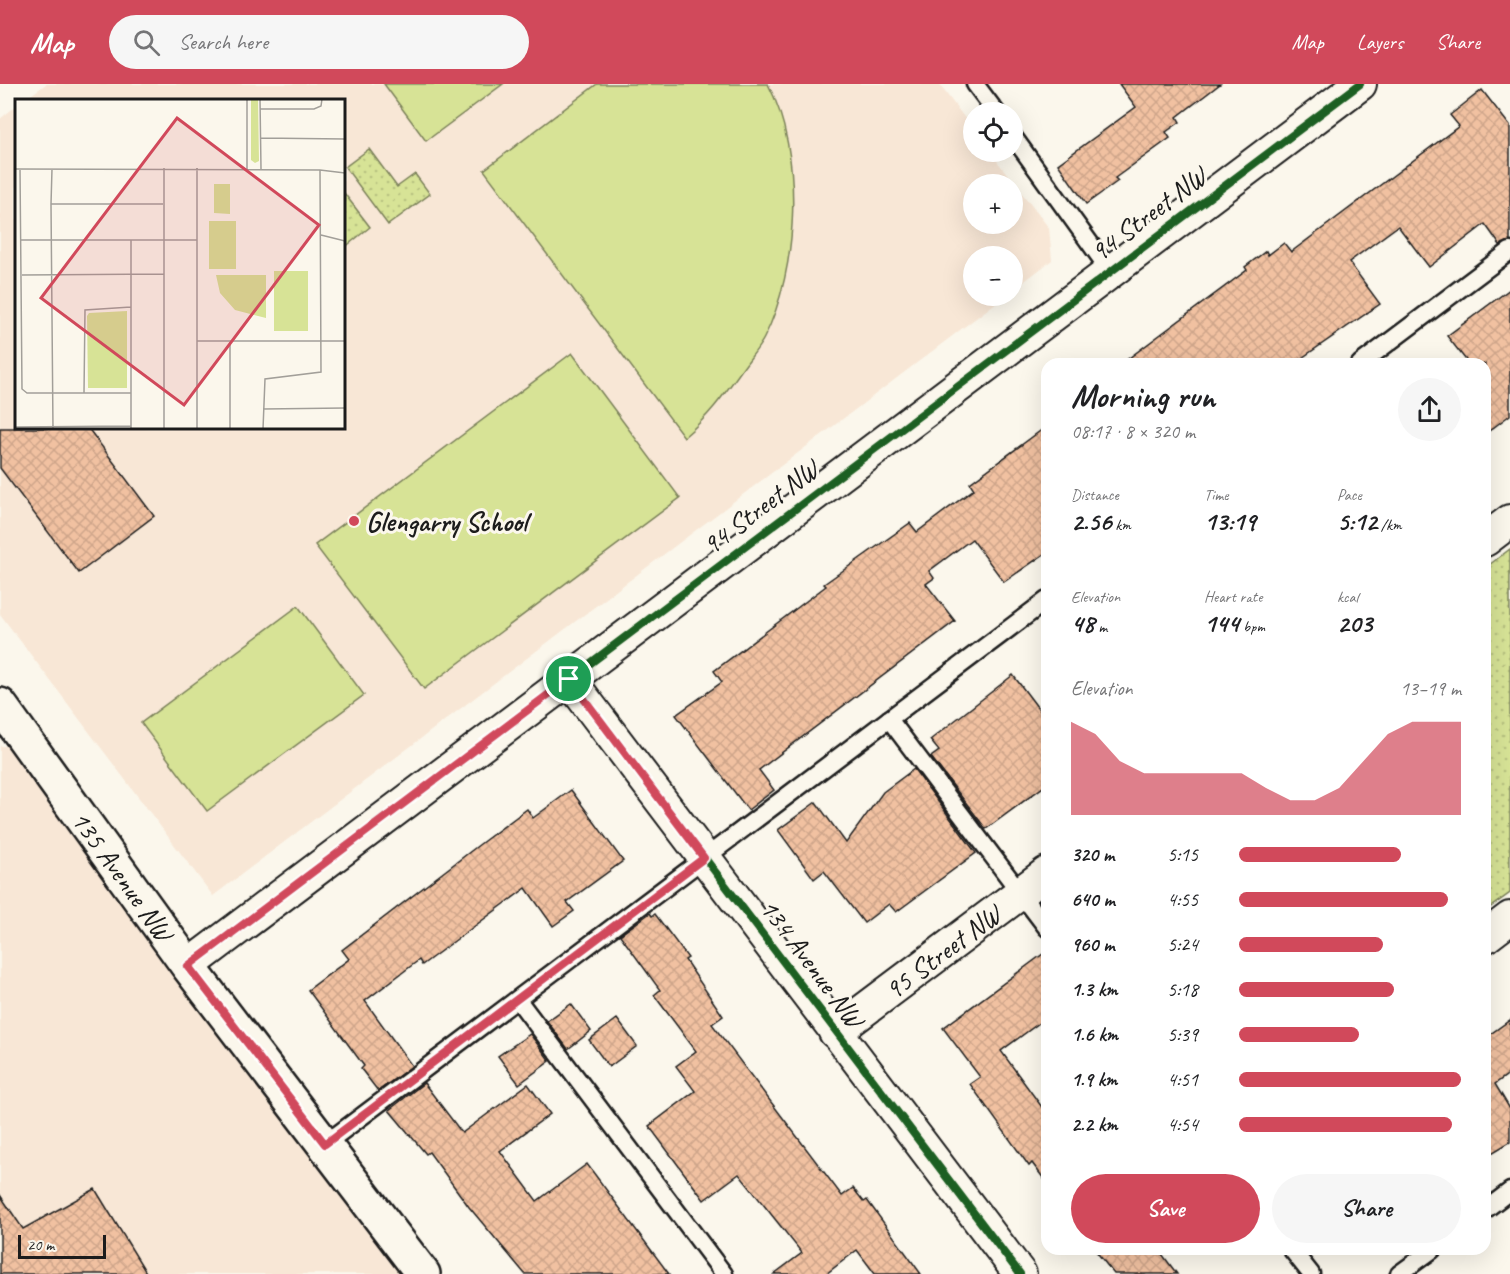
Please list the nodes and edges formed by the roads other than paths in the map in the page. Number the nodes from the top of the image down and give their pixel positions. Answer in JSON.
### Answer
{"nodes":[{"id":1,"x":1360,"y":84,"type":"edge"},
{"id":2,"x":982,"y":86,"type":"edge"},
{"id":3,"x":991,"y":102,"type":"edge"},
{"id":4,"x":1023,"y":150,"type":"edge"},
{"id":5,"x":1510,"y":251,"type":"edge"},
{"id":6,"x":1110,"y":271,"type":"junction"},
{"id":7,"x":1368,"y":358,"type":"edge"},
{"id":8,"x":1510,"y":521,"type":"edge"},
{"id":9,"x":1491,"y":535,"type":"edge"},
{"id":10,"x":1041,"y":605,"type":"edge"},
{"id":11,"x":569,"y":679,"type":"junction"},
{"id":12,"x":0,"y":705,"type":"edge"},
{"id":13,"x":889,"y":719,"type":"junction"},
{"id":14,"x":704,"y":858,"type":"junction"},
{"id":15,"x":1041,"y":878,"type":"edge"},
{"id":16,"x":1021,"y":893,"type":"junction"},
{"id":17,"x":1510,"y":918,"type":"edge"},
{"id":18,"x":1041,"y":920,"type":"edge"},
{"id":19,"x":1491,"y":932,"type":"edge"},
{"id":20,"x":188,"y":966,"type":"junction"},
{"id":21,"x":518,"y":1000,"type":"junction"},
{"id":22,"x":835,"y":1032,"type":"junction"},
{"id":23,"x":325,"y":1144,"type":"junction"},
{"id":24,"x":1510,"y":1191,"type":"edge"},
{"id":25,"x":1491,"y":1205,"type":"edge"},
{"id":26,"x":1296,"y":1255,"type":"edge"},
{"id":27,"x":1425,"y":1255,"type":"edge"},
{"id":28,"x":423,"y":1274,"type":"edge"},
{"id":29,"x":724,"y":1274,"type":"edge"},
{"id":30,"x":1020,"y":1274,"type":"edge"},
{"id":31,"x":1311,"y":1274,"type":"edge"},
{"id":32,"x":1399,"y":1274,"type":"edge"}],
"edges":[{"from":1,"to":6,"type":"street","name":"94 Street NW"},
{"from":2,"to":3,"type":"lane"},
{"from":4,"to":6,"type":"lane"},
{"from":5,"to":7,"type":"lane"},
{"from":6,"to":11,"type":"street","name":"94 Street NW"},
{"from":8,"to":9,"type":"street"},
{"from":10,"to":13,"type":"lane"},
{"from":11,"to":14,"type":"street","name":"134 Avenue NW"},
{"from":11,"to":20,"type":"street","name":"94 Street NW"},
{"from":12,"to":20,"type":"street","name":"135 Avenue NW"},
{"from":13,"to":14,"type":"lane"},
{"from":13,"to":16,"type":"lane"},
{"from":14,"to":21,"type":"lane"},
{"from":14,"to":22,"type":"street","name":"134 Avenue NW"},
{"from":15,"to":16,"type":"street","name":"95 Street NW"},
{"from":16,"to":18,"type":"lane"},
{"from":16,"to":22,"type":"street","name":"95 Street NW"},
{"from":17,"to":19,"type":"street"},
{"from":20,"to":23,"type":"street","name":"135 Avenue NW"},
{"from":21,"to":23,"type":"lane"},
{"from":21,"to":29,"type":"lane"},
{"from":22,"to":30,"type":"street","name":"134 Avenue NW"},
{"from":23,"to":28,"type":"street","name":"135 Avenue NW"},
{"from":24,"to":25,"type":"lane"},
{"from":26,"to":31,"type":"lane"},
{"from":27,"to":32,"type":"lane"}]}
